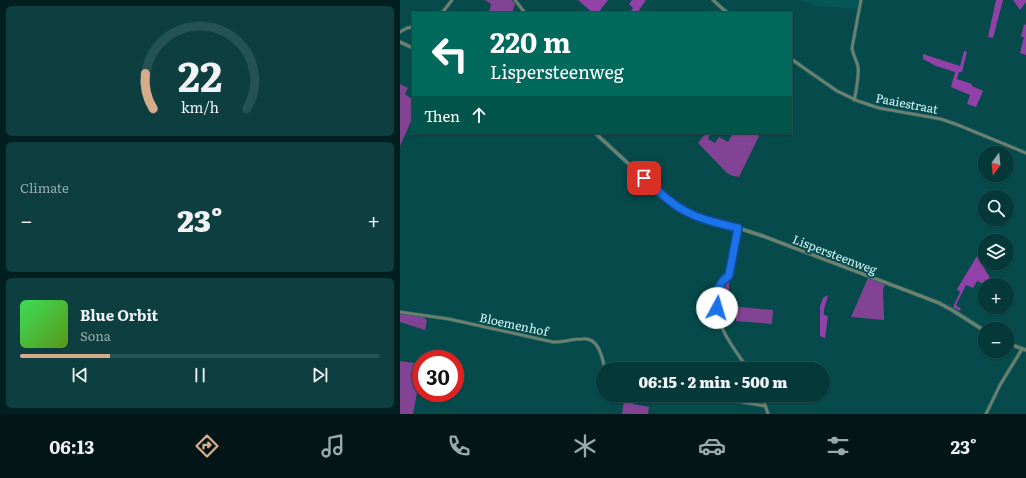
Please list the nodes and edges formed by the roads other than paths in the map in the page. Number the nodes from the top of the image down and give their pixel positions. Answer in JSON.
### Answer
{"nodes":[{"id":1,"x":452,"y":0,"type":"edge"},
{"id":2,"x":514,"y":0,"type":"edge"},
{"id":3,"x":713,"y":0,"type":"edge"},
{"id":4,"x":861,"y":0,"type":"edge"},
{"id":5,"x":443,"y":12,"type":"edge"},
{"id":6,"x":524,"y":12,"type":"edge"},
{"id":7,"x":726,"y":12,"type":"edge"},
{"id":8,"x":412,"y":27,"type":"edge"},
{"id":9,"x":400,"y":32,"type":"edge"},
{"id":10,"x":400,"y":42,"type":"edge"},
{"id":11,"x":412,"y":48,"type":"edge"},
{"id":12,"x":792,"y":60,"type":"edge"},
{"id":13,"x":854,"y":100,"type":"junction"},
{"id":14,"x":596,"y":134,"type":"edge"},
{"id":15,"x":1026,"y":153,"type":"edge"},
{"id":16,"x":738,"y":228,"type":"junction"},
{"id":17,"x":400,"y":312,"type":"edge"},
{"id":18,"x":978,"y":327,"type":"edge"},
{"id":19,"x":1014,"y":346,"type":"edge"},
{"id":20,"x":1022,"y":349,"type":"junction"},
{"id":21,"x":1026,"y":350,"type":"edge"},
{"id":22,"x":602,"y":362,"type":"edge"},
{"id":23,"x":744,"y":362,"type":"edge"},
{"id":24,"x":742,"y":402,"type":"edge"},
{"id":25,"x":765,"y":402,"type":"edge"},
{"id":26,"x":766,"y":406,"type":"junction"},
{"id":27,"x":768,"y":414,"type":"edge"},
{"id":28,"x":986,"y":414,"type":"edge"}],
"edges":[{"from":1,"to":5,"type":"street"},
{"from":2,"to":6,"type":"street"},
{"from":3,"to":7,"type":"street"},
{"from":4,"to":13,"type":"street"},
{"from":8,"to":9,"type":"street"},
{"from":10,"to":11,"type":"street"},
{"from":12,"to":13,"type":"street","name":"Paaiestraat"},
{"from":13,"to":15,"type":"street","name":"Paaiestraat"},
{"from":14,"to":16,"type":"street","name":"Lispersteenweg"},
{"from":16,"to":18,"type":"street","name":"Lispersteenweg"},
{"from":16,"to":23,"type":"street"},
{"from":17,"to":22,"type":"street","name":"Bloemenhof"},
{"from":19,"to":20,"type":"street"},
{"from":20,"to":21,"type":"street"},
{"from":20,"to":28,"type":"street"},
{"from":24,"to":26,"type":"street"},
{"from":25,"to":26,"type":"street"},
{"from":26,"to":27,"type":"street"}]}
